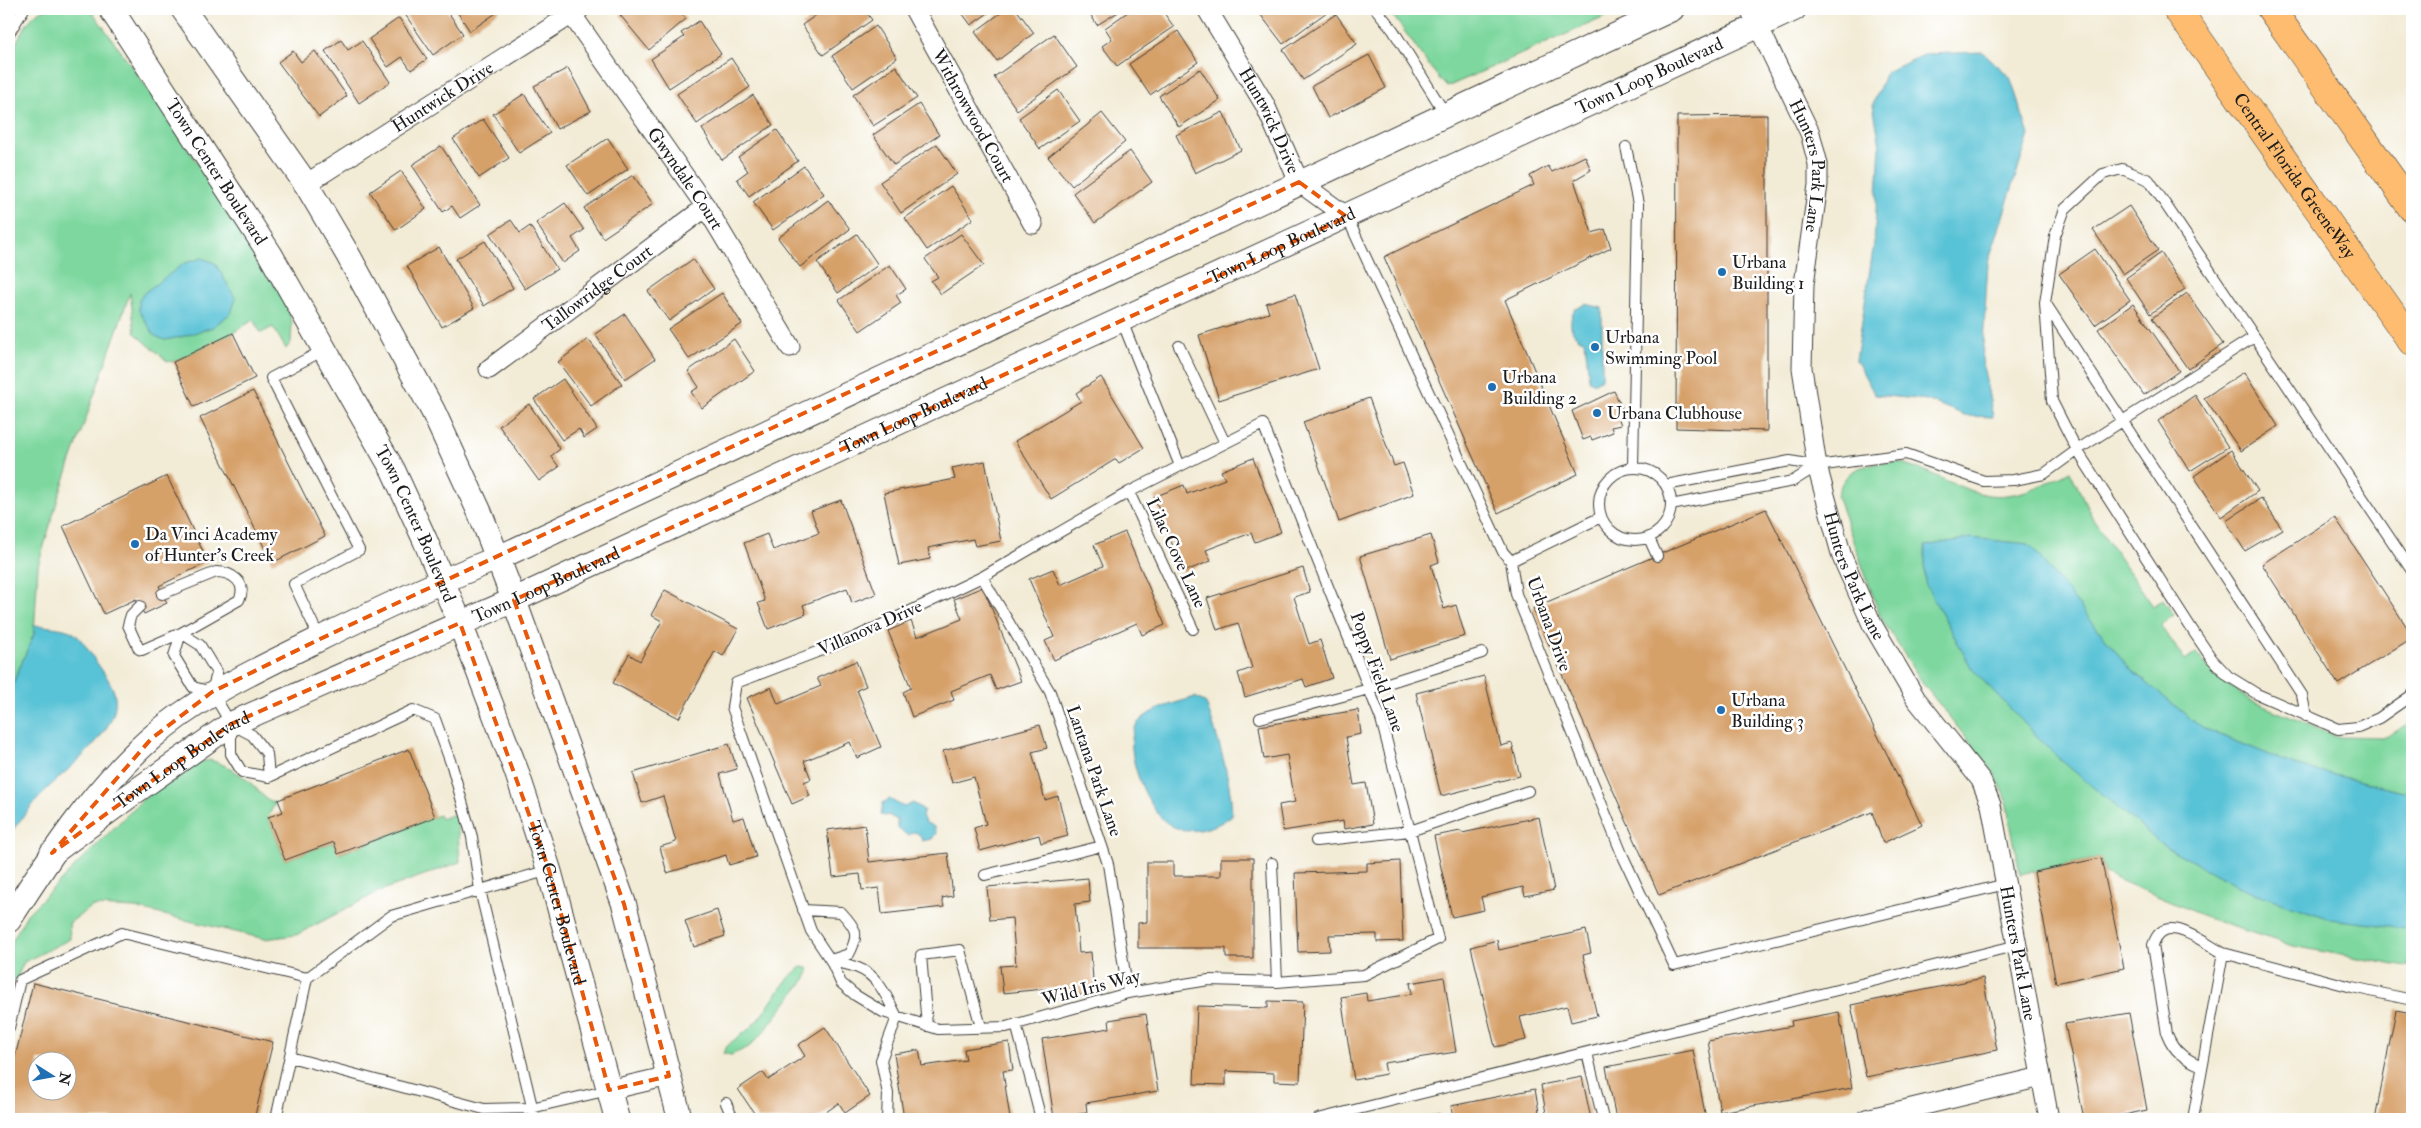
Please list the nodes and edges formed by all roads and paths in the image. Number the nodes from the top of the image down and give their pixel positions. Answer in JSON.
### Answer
{"nodes":[{"id":1,"x":24,"y":9,"type":"edge"},
{"id":2,"x":111,"y":9,"type":"edge"},
{"id":3,"x":183,"y":9,"type":"edge"},
{"id":4,"x":914,"y":9,"type":"edge"},
{"id":5,"x":1206,"y":9,"type":"edge"},
{"id":6,"x":1376,"y":9,"type":"edge"},
{"id":7,"x":1672,"y":9,"type":"edge"},
{"id":8,"x":1794,"y":9,"type":"edge"},
{"id":9,"x":2177,"y":9,"type":"edge"},
{"id":10,"x":2271,"y":9,"type":"edge"},
{"id":11,"x":576,"y":12,"type":"edge"},
{"id":12,"x":1754,"y":18,"type":"edge"},
{"id":13,"x":9,"y":33,"type":"edge"},
{"id":14,"x":1446,"y":114,"type":"junction"},
{"id":15,"x":1626,"y":148,"type":"dead end"},
{"id":16,"x":1299,"y":182,"type":"junction"},
{"id":17,"x":306,"y":184,"type":"junction"},
{"id":18,"x":706,"y":207,"type":"junction"},
{"id":19,"x":2412,"y":208,"type":"edge"},
{"id":20,"x":1347,"y":217,"type":"junction"},
{"id":21,"x":1033,"y":224,"type":"dead end"},
{"id":22,"x":2045,"y":303,"type":"junction"},
{"id":23,"x":1122,"y":321,"type":"junction"},
{"id":24,"x":2254,"y":337,"type":"junction"},
{"id":25,"x":2412,"y":342,"type":"edge"},
{"id":26,"x":1179,"y":346,"type":"dead end"},
{"id":27,"x":790,"y":347,"type":"dead end"},
{"id":28,"x":324,"y":350,"type":"junction"},
{"id":29,"x":489,"y":369,"type":"dead end"},
{"id":30,"x":2121,"y":422,"type":"junction"},
{"id":31,"x":1262,"y":424,"type":"joint"},
{"id":32,"x":1225,"y":443,"type":"junction"},
{"id":33,"x":2077,"y":450,"type":"junction"},
{"id":34,"x":1180,"y":466,"type":"junction"},
{"id":35,"x":1817,"y":466,"type":"junction"},
{"id":36,"x":1634,"y":468,"type":"junction"},
{"id":37,"x":1666,"y":485,"type":"junction"},
{"id":38,"x":1129,"y":492,"type":"junction"},
{"id":39,"x":1671,"y":505,"type":"junction"},
{"id":40,"x":1601,"y":517,"type":"junction"},
{"id":41,"x":1649,"y":538,"type":"junction"},
{"id":42,"x":1657,"y":556,"type":"dead end"},
{"id":43,"x":498,"y":558,"type":"junction"},
{"id":44,"x":1512,"y":561,"type":"junction"},
{"id":45,"x":2412,"y":571,"type":"edge"},
{"id":46,"x":982,"y":577,"type":"junction"},
{"id":47,"x":442,"y":580,"type":"junction"},
{"id":48,"x":162,"y":594,"type":"dead end"},
{"id":49,"x":514,"y":600,"type":"junction"},
{"id":50,"x":140,"y":606,"type":"dead end"},
{"id":51,"x":460,"y":623,"type":"junction"},
{"id":52,"x":1193,"y":629,"type":"dead end"},
{"id":53,"x":181,"y":633,"type":"junction"},
{"id":54,"x":320,"y":639,"type":"junction"},
{"id":55,"x":1482,"y":653,"type":"dead end"},
{"id":56,"x":1369,"y":689,"type":"junction"},
{"id":57,"x":212,"y":692,"type":"junction"},
{"id":58,"x":2412,"y":695,"type":"edge"},
{"id":59,"x":2306,"y":716,"type":"junction"},
{"id":60,"x":1260,"y":718,"type":"dead end"},
{"id":61,"x":231,"y":724,"type":"junction"},
{"id":62,"x":269,"y":777,"type":"junction"},
{"id":63,"x":1528,"y":791,"type":"dead end"},
{"id":64,"x":1410,"y":831,"type":"junction"},
{"id":65,"x":1316,"y":841,"type":"dead end"},
{"id":66,"x":1102,"y":846,"type":"junction"},
{"id":67,"x":52,"y":853,"type":"junction"},
{"id":68,"x":1272,"y":863,"type":"dead end"},
{"id":69,"x":549,"y":870,"type":"junction"},
{"id":70,"x":985,"y":875,"type":"dead end"},
{"id":71,"x":2006,"y":884,"type":"junction"},
{"id":72,"x":480,"y":890,"type":"junction"},
{"id":73,"x":803,"y":910,"type":"junction"},
{"id":74,"x":9,"y":920,"type":"edge"},
{"id":75,"x":1438,"y":939,"type":"joint"},
{"id":76,"x":2018,"y":945,"type":"junction"},
{"id":77,"x":2223,"y":953,"type":"junction"},
{"id":78,"x":830,"y":961,"type":"junction"},
{"id":79,"x":307,"y":978,"type":"junction"},
{"id":80,"x":1277,"y":982,"type":"junction"},
{"id":81,"x":1128,"y":993,"type":"junction"},
{"id":82,"x":2412,"y":1000,"type":"edge"},
{"id":83,"x":897,"y":1017,"type":"junction"},
{"id":84,"x":1016,"y":1024,"type":"junction"},
{"id":85,"x":927,"y":1026,"type":"junction"},
{"id":86,"x":9,"y":1028,"type":"edge"},
{"id":87,"x":981,"y":1028,"type":"junction"},
{"id":88,"x":1587,"y":1053,"type":"junction"},
{"id":89,"x":290,"y":1057,"type":"junction"},
{"id":90,"x":2202,"y":1066,"type":"junction"},
{"id":91,"x":669,"y":1076,"type":"junction"},
{"id":92,"x":2041,"y":1077,"type":"junction"},
{"id":93,"x":609,"y":1090,"type":"junction"},
{"id":94,"x":726,"y":1103,"type":"dead end"},
{"id":95,"x":532,"y":1108,"type":"junction"},
{"id":96,"x":1911,"y":1114,"type":"edge"},
{"id":97,"x":276,"y":1119,"type":"edge"},
{"id":98,"x":535,"y":1119,"type":"edge"},
{"id":99,"x":617,"y":1119,"type":"edge"},
{"id":100,"x":680,"y":1119,"type":"edge"},
{"id":101,"x":733,"y":1119,"type":"edge"},
{"id":102,"x":887,"y":1119,"type":"edge"},
{"id":103,"x":1041,"y":1119,"type":"edge"},
{"id":104,"x":1318,"y":1119,"type":"edge"},
{"id":105,"x":1603,"y":1119,"type":"edge"},
{"id":106,"x":1866,"y":1119,"type":"edge"},
{"id":107,"x":2049,"y":1119,"type":"edge"},
{"id":108,"x":2193,"y":1119,"type":"edge"}],
"edges":[{"from":1,"to":13,"type":"lane"},
{"from":2,"to":28,"type":"street","name":"Town Center Boulevard"},
{"from":3,"to":17,"type":"street"},
{"from":4,"to":21,"type":"street","name":"Withrowwood Court"},
{"from":5,"to":16,"type":"street","name":"Huntwick Drive"},
{"from":6,"to":14,"type":"lane"},
{"from":7,"to":14,"type":"street","name":"Town Loop Boulevard"},
{"from":8,"to":12,"type":"street","name":"Town Loop Boulevard"},
{"from":9,"to":25,"type":"highway","name":"Central Florida GreeneWay"},
{"from":10,"to":19,"type":"highway"},
{"from":11,"to":17,"type":"street","name":"Huntwick Drive"},
{"from":11,"to":18,"type":"street","name":"Gwyndale Court"},
{"from":12,"to":20,"type":"street","name":"Town Loop Boulevard"},
{"from":12,"to":35,"type":"street","name":"Hunters Park Lane"},
{"from":14,"to":16,"type":"street","name":"Town Loop Boulevard"},
{"from":15,"to":36,"type":"lane"},
{"from":16,"to":20,"type":"street","name":"Huntwick Drive"},
{"from":16,"to":43,"type":"street","name":"Town Loop Boulevard"},
{"from":17,"to":43,"type":"street"},
{"from":18,"to":27,"type":"street","name":"Gwyndale Court"},
{"from":18,"to":29,"type":"street","name":"Tallowridge Court"},
{"from":20,"to":23,"type":"street","name":"Town Loop Boulevard"},
{"from":20,"to":44,"type":"lane","name":"Urbana Drive"},
{"from":22,"to":24,"type":"lane"},
{"from":22,"to":30,"type":"lane"},
{"from":22,"to":33,"type":"lane"},
{"from":23,"to":34,"type":"lane"},
{"from":23,"to":49,"type":"street","name":"Town Loop Boulevard"},
{"from":24,"to":30,"type":"lane"},
{"from":24,"to":45,"type":"lane"},
{"from":26,"to":32,"type":"lane"},
{"from":28,"to":47,"type":"street","name":"Town Center Boulevard"},
{"from":28,"to":54,"type":"lane"},
{"from":30,"to":33,"type":"lane"},
{"from":30,"to":59,"type":"lane"},
{"from":31,"to":32,"type":"lane","name":"Villanova Drive"},
{"from":31,"to":56,"type":"lane","name":"Poppy Field Lane"},
{"from":32,"to":34,"type":"lane","name":"Villanova Drive"},
{"from":33,"to":35,"type":"lane"},
{"from":33,"to":59,"type":"lane"},
{"from":34,"to":38,"type":"lane","name":"Villanova Drive"},
{"from":35,"to":37,"type":"lane"},
{"from":35,"to":39,"type":"lane"},
{"from":35,"to":71,"type":"street","name":"Hunters Park Lane"},
{"from":36,"to":37,"type":"lane"},
{"from":36,"to":40,"type":"lane"},
{"from":37,"to":39,"type":"lane"},
{"from":38,"to":46,"type":"lane","name":"Villanova Drive"},
{"from":38,"to":52,"type":"lane","name":"Lilac Cove Lane"},
{"from":39,"to":41,"type":"lane"},
{"from":40,"to":41,"type":"lane"},
{"from":40,"to":44,"type":"lane"},
{"from":41,"to":42,"type":"lane"},
{"from":43,"to":47,"type":"street","name":"Town Loop Boulevard"},
{"from":43,"to":49,"type":"street"},
{"from":44,"to":71,"type":"lane","name":"Urbana Drive"},
{"from":46,"to":66,"type":"lane","name":"Lantana Park Lane"},
{"from":46,"to":73,"type":"lane","name":"Villanova Drive"},
{"from":47,"to":51,"type":"street","name":"Town Center Boulevard"},
{"from":47,"to":54,"type":"street","name":"Town Loop Boulevard"},
{"from":48,"to":53,"type":"lane"},
{"from":49,"to":51,"type":"street","name":"Town Loop Boulevard"},
{"from":49,"to":91,"type":"street"},
{"from":50,"to":53,"type":"lane"},
{"from":51,"to":61,"type":"street","name":"Town Loop Boulevard"},
{"from":51,"to":69,"type":"street","name":"Town Center Boulevard"},
{"from":53,"to":57,"type":"lane"},
{"from":53,"to":57,"type":"lane"},
{"from":54,"to":57,"type":"street","name":"Town Loop Boulevard"},
{"from":55,"to":56,"type":"lane"},
{"from":56,"to":60,"type":"lane"},
{"from":56,"to":64,"type":"lane","name":"Poppy Field Lane"},
{"from":57,"to":61,"type":"lane"},
{"from":57,"to":67,"type":"street","name":"Town Loop Boulevard"},
{"from":58,"to":59,"type":"lane"},
{"from":61,"to":62,"type":"lane"},
{"from":61,"to":62,"type":"lane"},
{"from":61,"to":67,"type":"street","name":"Town Loop Boulevard"},
{"from":62,"to":72,"type":"lane"},
{"from":63,"to":64,"type":"lane"},
{"from":64,"to":65,"type":"lane"},
{"from":64,"to":75,"type":"lane","name":"Poppy Field Lane"},
{"from":66,"to":70,"type":"lane"},
{"from":66,"to":81,"type":"lane","name":"Lantana Park Lane"},
{"from":67,"to":74,"type":"street","name":"Town Loop Boulevard"},
{"from":68,"to":80,"type":"lane"},
{"from":69,"to":72,"type":"lane"},
{"from":69,"to":93,"type":"street","name":"Town Center Boulevard"},
{"from":71,"to":76,"type":"street","name":"Hunters Park Lane"},
{"from":72,"to":79,"type":"lane"},
{"from":72,"to":95,"type":"lane"},
{"from":73,"to":78,"type":"lane","name":"Villanova Drive"},
{"from":73,"to":78,"type":"lane"},
{"from":75,"to":80,"type":"lane","name":"Wild Iris Way"},
{"from":76,"to":88,"type":"lane"},
{"from":76,"to":92,"type":"street","name":"Hunters Park Lane"},
{"from":77,"to":82,"type":"lane"},
{"from":77,"to":90,"type":"lane"},
{"from":77,"to":90,"type":"lane"},
{"from":78,"to":83,"type":"lane","name":"Wild Iris Way"},
{"from":78,"to":83,"type":"lane"},
{"from":79,"to":86,"type":"lane"},
{"from":79,"to":89,"type":"lane"},
{"from":80,"to":81,"type":"lane","name":"Wild Iris Way"},
{"from":81,"to":84,"type":"lane","name":"Wild Iris Way"},
{"from":83,"to":85,"type":"lane","name":"Wild Iris Way"},
{"from":83,"to":102,"type":"lane"},
{"from":84,"to":87,"type":"lane","name":"Wild Iris Way"},
{"from":84,"to":103,"type":"lane"},
{"from":85,"to":87,"type":"lane","name":"Wild Iris Way"},
{"from":85,"to":87,"type":"lane"},
{"from":88,"to":104,"type":"lane"},
{"from":88,"to":105,"type":"lane"},
{"from":89,"to":95,"type":"lane"},
{"from":89,"to":97,"type":"lane"},
{"from":90,"to":108,"type":"lane"},
{"from":91,"to":93,"type":"street"},
{"from":91,"to":100,"type":"street"},
{"from":92,"to":96,"type":"street"},
{"from":92,"to":107,"type":"street","name":"Hunters Park Lane"},
{"from":93,"to":95,"type":"lane"},
{"from":93,"to":99,"type":"street","name":"Town Center Boulevard"},
{"from":94,"to":101,"type":"lane"},
{"from":95,"to":98,"type":"lane"},
{"from":96,"to":106,"type":"street"}]}
